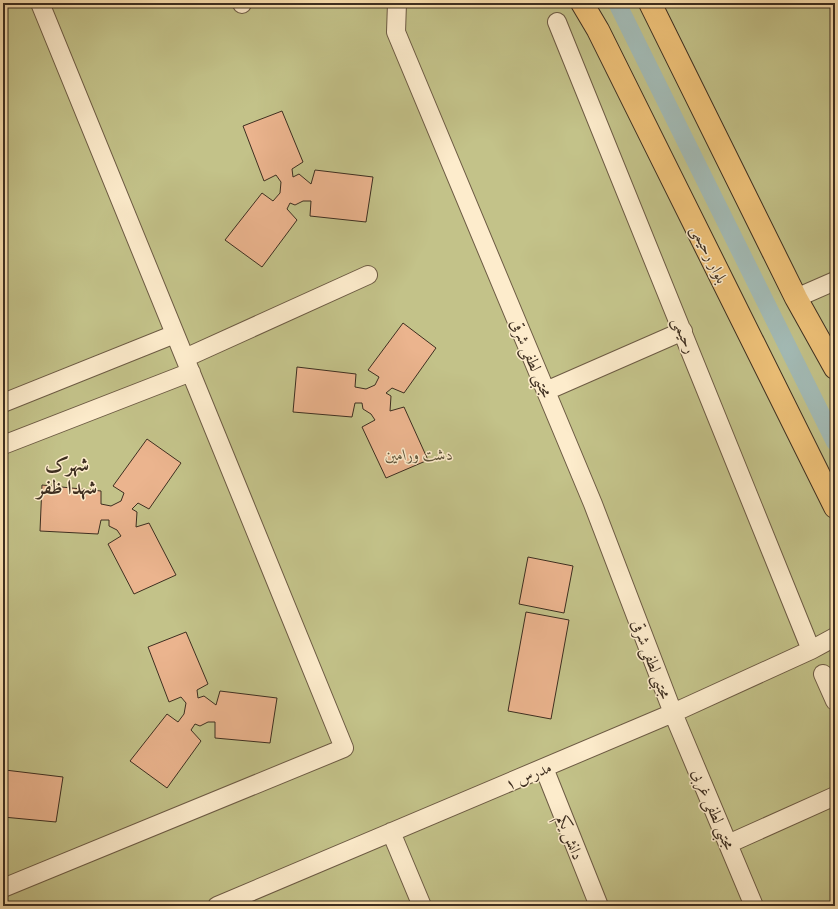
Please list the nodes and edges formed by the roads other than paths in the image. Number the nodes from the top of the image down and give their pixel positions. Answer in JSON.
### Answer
{"nodes":[{"id":1,"x":40,"y":3,"type":"edge"},
{"id":2,"x":397,"y":3,"type":"edge"},
{"id":3,"x":582,"y":3,"type":"edge"},
{"id":4,"x":650,"y":3,"type":"edge"},
{"id":5,"x":557,"y":22,"type":"dead end"},
{"id":6,"x":368,"y":275,"type":"dead end"},
{"id":7,"x":835,"y":281,"type":"edge"},
{"id":8,"x":796,"y":298,"type":"junction"},
{"id":9,"x":683,"y":331,"type":"junction"},
{"id":10,"x":175,"y":334,"type":"junction"},
{"id":11,"x":188,"y":365,"type":"junction"},
{"id":12,"x":835,"y":368,"type":"edge"},
{"id":13,"x":546,"y":392,"type":"junction"},
{"id":14,"x":3,"y":403,"type":"edge"},
{"id":15,"x":3,"y":445,"type":"edge"},
{"id":16,"x":835,"y":507,"type":"edge"},
{"id":17,"x":835,"y":637,"type":"edge"},
{"id":18,"x":811,"y":650,"type":"junction"},
{"id":19,"x":823,"y":674,"type":"dead end"},
{"id":20,"x":835,"y":701,"type":"edge"},
{"id":21,"x":673,"y":713,"type":"junction"},
{"id":22,"x":544,"y":768,"type":"junction"},
{"id":23,"x":835,"y":796,"type":"edge"},
{"id":24,"x":391,"y":832,"type":"junction"},
{"id":25,"x":728,"y":844,"type":"junction"},
{"id":26,"x":3,"y":888,"type":"edge"},
{"id":27,"x":250,"y":900,"type":"edge"},
{"id":28,"x":217,"y":906,"type":"edge"},
{"id":29,"x":422,"y":906,"type":"edge"},
{"id":30,"x":598,"y":906,"type":"edge"},
{"id":31,"x":754,"y":906,"type":"edge"}],
"edges":[{"from":1,"to":10,"type":"street"},
{"from":2,"to":13,"type":"street","name":"مجتبی لطفی شرقی"},
{"from":3,"to":16,"type":"main road","name":"بلوار رحیمی"},
{"from":4,"to":8,"type":"main road"},
{"from":5,"to":9,"type":"street","name":"رحیمی"},
{"from":6,"to":11,"type":"street"},
{"from":7,"to":8,"type":"street"},
{"from":8,"to":12,"type":"main road"},
{"from":9,"to":13,"type":"street"},
{"from":9,"to":18,"type":"street","name":"رحیمی"},
{"from":10,"to":11,"type":"street"},
{"from":10,"to":14,"type":"street"},
{"from":11,"to":15,"type":"street"},
{"from":11,"to":26,"type":"street"},
{"from":13,"to":21,"type":"street","name":"مجتبی لطفی شرقی"},
{"from":17,"to":18,"type":"street","name":"مدرس ۱"},
{"from":18,"to":21,"type":"street","name":"مدرس ۱"},
{"from":19,"to":20,"type":"street"},
{"from":21,"to":22,"type":"street","name":"مدرس ۱"},
{"from":21,"to":25,"type":"street","name":"مجتبی لطفی غربی"},
{"from":22,"to":24,"type":"street","name":"مدرس ۱"},
{"from":22,"to":30,"type":"street","name":"دانش یکم"},
{"from":23,"to":25,"type":"street"},
{"from":24,"to":27,"type":"street","name":"مدرس ۱"},
{"from":24,"to":29,"type":"street"},
{"from":25,"to":31,"type":"street","name":"مجتبی لطفی غربی"},
{"from":27,"to":28,"type":"street","name":"مدرس ۱"}]}
